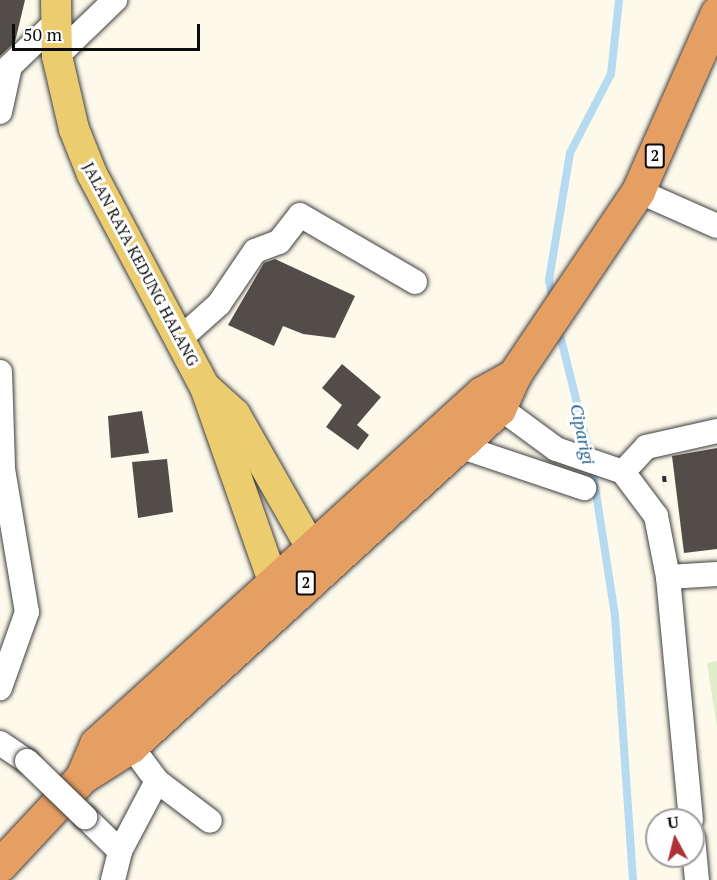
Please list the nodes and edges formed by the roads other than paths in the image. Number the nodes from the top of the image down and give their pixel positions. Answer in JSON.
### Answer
{"nodes":[{"id":1,"x":115,"y":0,"type":"edge"},
{"id":2,"x":55,"y":12,"type":"edge"},
{"id":3,"x":715,"y":22,"type":"edge"},
{"id":4,"x":57,"y":56,"type":"junction"},
{"id":5,"x":5,"y":64,"type":"edge"},
{"id":6,"x":0,"y":112,"type":"edge"},
{"id":7,"x":638,"y":191,"type":"junction"},
{"id":8,"x":717,"y":226,"type":"edge"},
{"id":9,"x":416,"y":282,"type":"dead end"},
{"id":10,"x":181,"y":338,"type":"junction"},
{"id":11,"x":0,"y":372,"type":"edge"},
{"id":12,"x":205,"y":387,"type":"junction"},
{"id":13,"x":490,"y":401,"type":"junction"},
{"id":14,"x":717,"y":431,"type":"edge"},
{"id":15,"x":454,"y":438,"type":"junction"},
{"id":16,"x":621,"y":471,"type":"junction"},
{"id":17,"x":584,"y":488,"type":"dead end"},
{"id":18,"x":317,"y":558,"type":"junction"},
{"id":19,"x":717,"y":574,"type":"edge"},
{"id":20,"x":668,"y":577,"type":"junction"},
{"id":21,"x":277,"y":592,"type":"junction"},
{"id":22,"x":0,"y":688,"type":"edge"},
{"id":23,"x":0,"y":743,"type":"edge"},
{"id":24,"x":131,"y":746,"type":"junction"},
{"id":25,"x":82,"y":777,"type":"junction"},
{"id":26,"x":157,"y":781,"type":"junction"},
{"id":27,"x":690,"y":808,"type":"edge"},
{"id":28,"x":210,"y":820,"type":"dead end"},
{"id":29,"x":120,"y":851,"type":"junction"},
{"id":30,"x":0,"y":865,"type":"edge"},
{"id":31,"x":113,"y":880,"type":"edge"}],
"edges":[{"from":1,"to":4,"type":"street"},
{"from":2,"to":4,"type":"main road","name":"JALAN RAYA KEDUNG HALANG"},
{"from":2,"to":5,"type":"street"},
{"from":3,"to":7,"type":"highway","number":"2"},
{"from":4,"to":10,"type":"main road","name":"JALAN RAYA KEDUNG HALANG"},
{"from":5,"to":6,"type":"street"},
{"from":7,"to":8,"type":"street"},
{"from":7,"to":13,"type":"highway","number":"2"},
{"from":9,"to":10,"type":"street"},
{"from":10,"to":12,"type":"main road","name":"JALAN RAYA KEDUNG HALANG"},
{"from":11,"to":22,"type":"street"},
{"from":12,"to":18,"type":"main road","name":"JALAN RAYA KEDUNG HALANG"},
{"from":12,"to":21,"type":"main road","name":"JALAN RAYA KEDUNG HALANG"},
{"from":13,"to":15,"type":"highway","number":"2"},
{"from":13,"to":16,"type":"street"},
{"from":14,"to":16,"type":"street"},
{"from":15,"to":17,"type":"street"},
{"from":15,"to":18,"type":"highway","number":"2"},
{"from":16,"to":20,"type":"street"},
{"from":18,"to":21,"type":"highway","number":"2"},
{"from":19,"to":20,"type":"street"},
{"from":20,"to":27,"type":"street"},
{"from":21,"to":24,"type":"highway","number":"2"},
{"from":21,"to":25,"type":"highway","number":"2"},
{"from":23,"to":29,"type":"street","bridge":true},
{"from":24,"to":25,"type":"highway","number":"2"},
{"from":24,"to":26,"type":"street"},
{"from":25,"to":30,"type":"highway","number":"2"},
{"from":26,"to":28,"type":"street"},
{"from":26,"to":29,"type":"street"},
{"from":29,"to":31,"type":"street"}]}
